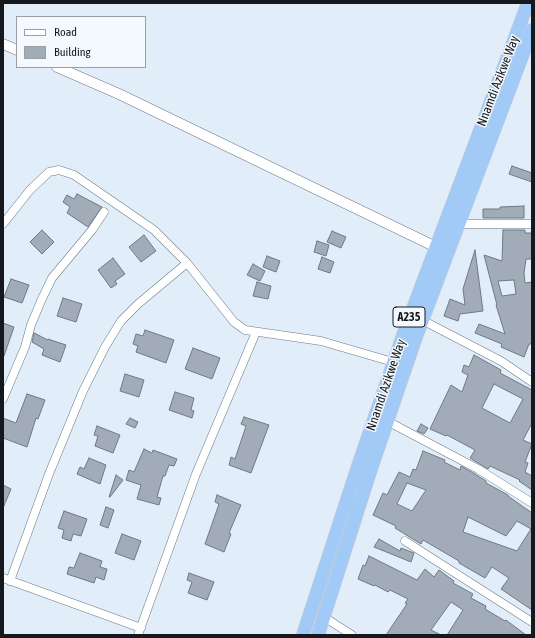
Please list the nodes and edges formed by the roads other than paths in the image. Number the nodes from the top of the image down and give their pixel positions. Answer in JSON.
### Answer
{"nodes":[{"id":1,"x":528,"y":3,"type":"edge"},
{"id":2,"x":532,"y":30,"type":"edge"},
{"id":3,"x":3,"y":44,"type":"edge"},
{"id":4,"x":16,"y":50,"type":"edge"},
{"id":5,"x":59,"y":68,"type":"edge"},
{"id":6,"x":104,"y":212,"type":"dead end"},
{"id":7,"x":3,"y":224,"type":"edge"},
{"id":8,"x":458,"y":224,"type":"junction"},
{"id":9,"x":532,"y":224,"type":"edge"},
{"id":10,"x":436,"y":247,"type":"junction"},
{"id":11,"x":187,"y":263,"type":"junction"},
{"id":12,"x":422,"y":320,"type":"junction"},
{"id":13,"x":256,"y":332,"type":"junction"},
{"id":14,"x":393,"y":362,"type":"junction"},
{"id":15,"x":532,"y":382,"type":"edge"},
{"id":16,"x":3,"y":400,"type":"edge"},
{"id":17,"x":387,"y":421,"type":"junction"},
{"id":18,"x":532,"y":503,"type":"edge"},
{"id":19,"x":405,"y":541,"type":"dead end"},
{"id":20,"x":7,"y":580,"type":"edge"},
{"id":21,"x":324,"y":617,"type":"junction"},
{"id":22,"x":532,"y":622,"type":"edge"},
{"id":23,"x":139,"y":632,"type":"edge"},
{"id":24,"x":303,"y":635,"type":"edge"},
{"id":25,"x":318,"y":635,"type":"edge"},
{"id":26,"x":352,"y":635,"type":"edge"}],
"edges":[{"from":1,"to":10,"type":"highway","name":"Nnamdi Azikwe Way","number":"A235"},
{"from":2,"to":8,"type":"highway","name":"Nnamdi Azikwe Way","number":"A235"},
{"from":3,"to":4,"type":"street"},
{"from":5,"to":10,"type":"street"},
{"from":6,"to":16,"type":"street"},
{"from":7,"to":11,"type":"street"},
{"from":8,"to":9,"type":"street"},
{"from":8,"to":12,"type":"highway","name":"Nnamdi Azikwe Way","number":"A235"},
{"from":10,"to":14,"type":"highway","name":"Nnamdi Azikwe Way","number":"A235"},
{"from":11,"to":13,"type":"street"},
{"from":11,"to":20,"type":"street"},
{"from":12,"to":15,"type":"street"},
{"from":12,"to":17,"type":"highway","name":"Nnamdi Azikwe Way","number":"A235"},
{"from":13,"to":14,"type":"street"},
{"from":13,"to":23,"type":"street"},
{"from":14,"to":24,"type":"highway","name":"Nnamdi Azikwe Way","number":"A235"},
{"from":17,"to":18,"type":"street"},
{"from":17,"to":21,"type":"highway","name":"Nnamdi Azikwe Way","number":"A235"},
{"from":19,"to":22,"type":"street"},
{"from":20,"to":23,"type":"street"},
{"from":21,"to":25,"type":"highway","name":"Nnamdi Azikwe Way","number":"A235"},
{"from":21,"to":26,"type":"street"}]}
